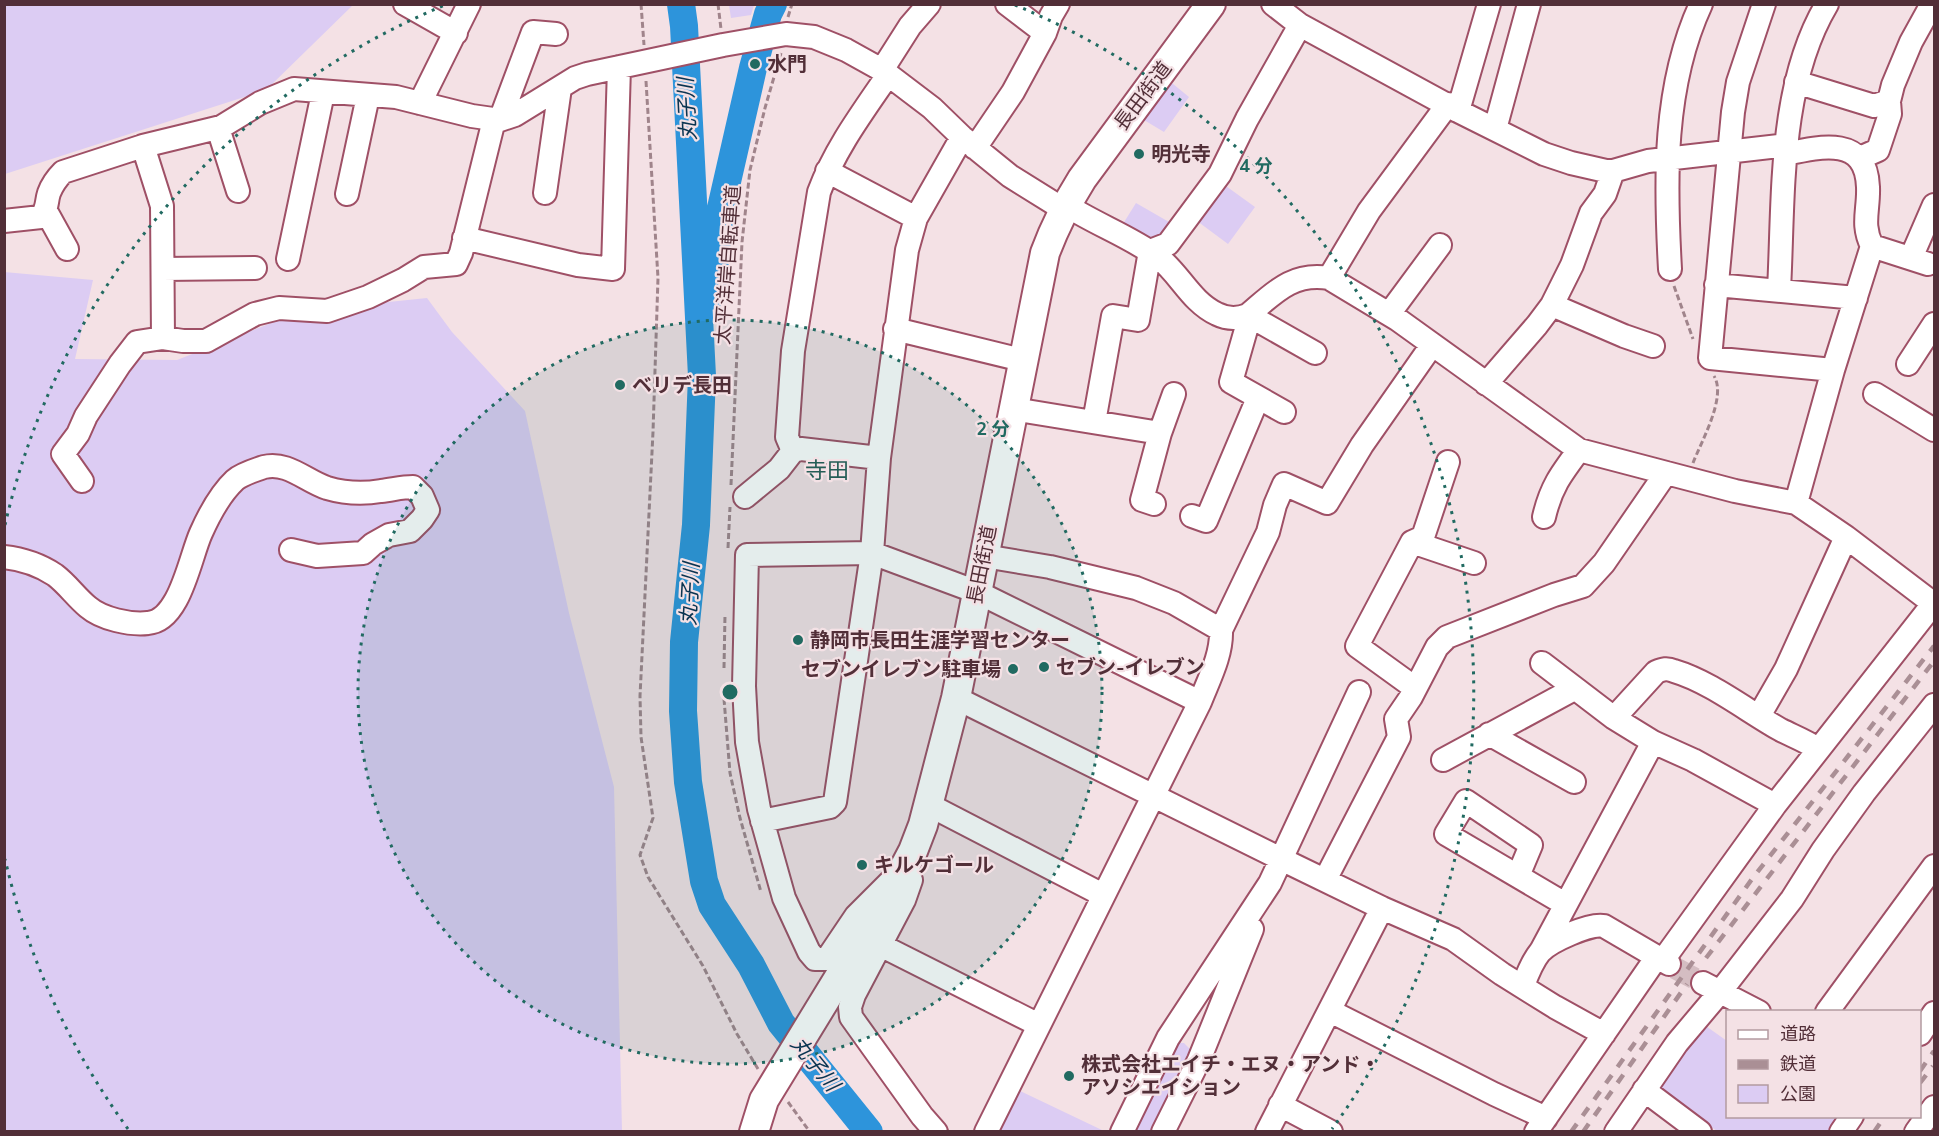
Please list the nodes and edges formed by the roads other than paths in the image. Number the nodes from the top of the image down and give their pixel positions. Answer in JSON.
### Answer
{"nodes":[{"id":1,"x":405,"y":4,"type":"edge"},
{"id":2,"x":469,"y":4,"type":"edge"},
{"id":3,"x":929,"y":4,"type":"edge"},
{"id":4,"x":1007,"y":4,"type":"edge"},
{"id":5,"x":1058,"y":4,"type":"edge"},
{"id":6,"x":1210,"y":4,"type":"edge"},
{"id":7,"x":1273,"y":4,"type":"edge"},
{"id":8,"x":1489,"y":4,"type":"edge"},
{"id":9,"x":1529,"y":4,"type":"edge"},
{"id":10,"x":1701,"y":4,"type":"edge"},
{"id":11,"x":1764,"y":4,"type":"edge"},
{"id":12,"x":1827,"y":4,"type":"edge"},
{"id":13,"x":1932,"y":4,"type":"edge"},
{"id":14,"x":1300,"y":25,"type":"junction"},
{"id":15,"x":456,"y":33,"type":"junction"},
{"id":16,"x":1045,"y":33,"type":"junction"},
{"id":17,"x":556,"y":34,"type":"dead end"},
{"id":18,"x":619,"y":67,"type":"junction"},
{"id":19,"x":885,"y":72,"type":"junction"},
{"id":20,"x":1796,"y":82,"type":"junction"},
{"id":21,"x":560,"y":88,"type":"junction"},
{"id":22,"x":323,"y":93,"type":"junction"},
{"id":23,"x":368,"y":96,"type":"junction"},
{"id":24,"x":1889,"y":101,"type":"junction"},
{"id":25,"x":420,"y":103,"type":"junction"},
{"id":26,"x":1453,"y":108,"type":"junction"},
{"id":27,"x":497,"y":120,"type":"junction"},
{"id":28,"x":218,"y":128,"type":"junction"},
{"id":29,"x":1495,"y":129,"type":"junction"},
{"id":30,"x":969,"y":143,"type":"junction"},
{"id":31,"x":143,"y":146,"type":"junction"},
{"id":32,"x":1787,"y":149,"type":"junction"},
{"id":33,"x":1728,"y":153,"type":"junction"},
{"id":34,"x":1860,"y":158,"type":"junction"},
{"id":35,"x":1668,"y":159,"type":"junction"},
{"id":36,"x":827,"y":171,"type":"junction"},
{"id":37,"x":1612,"y":171,"type":"junction"},
{"id":38,"x":238,"y":191,"type":"dead end"},
{"id":39,"x":347,"y":194,"type":"dead end"},
{"id":40,"x":545,"y":194,"type":"dead end"},
{"id":41,"x":1935,"y":205,"type":"edge"},
{"id":42,"x":1064,"y":207,"type":"junction"},
{"id":43,"x":46,"y":211,"type":"junction"},
{"id":44,"x":916,"y":218,"type":"junction"},
{"id":45,"x":4,"y":221,"type":"edge"},
{"id":46,"x":464,"y":238,"type":"junction"},
{"id":47,"x":1440,"y":245,"type":"dead end"},
{"id":48,"x":1872,"y":246,"type":"junction"},
{"id":49,"x":67,"y":249,"type":"dead end"},
{"id":50,"x":1150,"y":251,"type":"junction"},
{"id":51,"x":288,"y":259,"type":"dead end"},
{"id":52,"x":1922,"y":259,"type":"edge"},
{"id":53,"x":255,"y":268,"type":"dead end"},
{"id":54,"x":163,"y":269,"type":"junction"},
{"id":55,"x":1670,"y":269,"type":"road end"},
{"id":56,"x":1329,"y":278,"type":"junction"},
{"id":57,"x":1716,"y":285,"type":"junction"},
{"id":58,"x":1779,"y":290,"type":"junction"},
{"id":59,"x":1856,"y":298,"type":"junction"},
{"id":60,"x":1552,"y":305,"type":"junction"},
{"id":61,"x":1389,"y":314,"type":"junction"},
{"id":62,"x":1246,"y":316,"type":"junction"},
{"id":63,"x":1935,"y":324,"type":"edge"},
{"id":64,"x":895,"y":330,"type":"junction"},
{"id":65,"x":163,"y":338,"type":"junction"},
{"id":66,"x":1432,"y":345,"type":"junction"},
{"id":67,"x":1653,"y":346,"type":"dead end"},
{"id":68,"x":1315,"y":353,"type":"dead end"},
{"id":69,"x":1023,"y":360,"type":"junction"},
{"id":70,"x":1908,"y":364,"type":"dead end"},
{"id":71,"x":1833,"y":370,"type":"junction"},
{"id":72,"x":1486,"y":384,"type":"junction"},
{"id":73,"x":1875,"y":393,"type":"dead end"},
{"id":74,"x":1174,"y":394,"type":"dead end"},
{"id":75,"x":1258,"y":398,"type":"junction"},
{"id":76,"x":1013,"y":409,"type":"junction"},
{"id":77,"x":1284,"y":412,"type":"dead end"},
{"id":78,"x":1094,"y":422,"type":"junction"},
{"id":79,"x":1935,"y":430,"type":"edge"},
{"id":80,"x":1160,"y":433,"type":"junction"},
{"id":81,"x":1579,"y":450,"type":"junction"},
{"id":82,"x":793,"y":451,"type":"junction"},
{"id":83,"x":879,"y":458,"type":"junction"},
{"id":84,"x":1448,"y":462,"type":"dead end"},
{"id":85,"x":1676,"y":476,"type":"junction"},
{"id":86,"x":82,"y":480,"type":"dead end"},
{"id":87,"x":736,"y":493,"type":"road end"},
{"id":88,"x":1796,"y":503,"type":"junction"},
{"id":89,"x":1154,"y":504,"type":"dead end"},
{"id":90,"x":1192,"y":516,"type":"dead end"},
{"id":91,"x":1544,"y":517,"type":"dead end"},
{"id":92,"x":1846,"y":537,"type":"junction"},
{"id":93,"x":1412,"y":542,"type":"junction"},
{"id":94,"x":291,"y":550,"type":"dead end"},
{"id":95,"x":872,"y":554,"type":"junction"},
{"id":96,"x":4,"y":556,"type":"edge"},
{"id":97,"x":984,"y":556,"type":"junction"},
{"id":98,"x":1474,"y":563,"type":"dead end"},
{"id":99,"x":977,"y":592,"type":"junction"},
{"id":100,"x":1933,"y":600,"type":"edge"},
{"id":101,"x":1221,"y":630,"type":"junction"},
{"id":102,"x":1542,"y":663,"type":"dead end"},
{"id":103,"x":1415,"y":688,"type":"junction"},
{"id":104,"x":1574,"y":689,"type":"junction"},
{"id":105,"x":1359,"y":692,"type":"dead end"},
{"id":106,"x":956,"y":698,"type":"junction"},
{"id":107,"x":1200,"y":702,"type":"junction"},
{"id":108,"x":1935,"y":705,"type":"edge"},
{"id":109,"x":1760,"y":716,"type":"junction"},
{"id":110,"x":1614,"y":718,"type":"junction"},
{"id":111,"x":1489,"y":734,"type":"junction"},
{"id":112,"x":1653,"y":742,"type":"junction"},
{"id":113,"x":1818,"y":749,"type":"junction"},
{"id":114,"x":1443,"y":760,"type":"dead end"},
{"id":115,"x":1574,"y":782,"type":"dead end"},
{"id":116,"x":1152,"y":794,"type":"junction"},
{"id":117,"x":929,"y":805,"type":"junction"},
{"id":118,"x":1775,"y":805,"type":"junction"},
{"id":119,"x":762,"y":820,"type":"junction"},
{"id":120,"x":1281,"y":859,"type":"junction"},
{"id":121,"x":1935,"y":866,"type":"edge"},
{"id":122,"x":905,"y":867,"type":"junction"},
{"id":123,"x":1518,"y":876,"type":"dead end"},
{"id":124,"x":1325,"y":880,"type":"junction"},
{"id":125,"x":1270,"y":883,"type":"junction"},
{"id":126,"x":1103,"y":895,"type":"junction"},
{"id":127,"x":1565,"y":904,"type":"junction"},
{"id":128,"x":1382,"y":908,"type":"junction"},
{"id":129,"x":880,"y":945,"type":"junction"},
{"id":130,"x":1541,"y":951,"type":"junction"},
{"id":131,"x":1666,"y":963,"type":"junction"},
{"id":132,"x":1523,"y":986,"type":"junction"},
{"id":133,"x":1711,"y":987,"type":"junction"},
{"id":134,"x":1757,"y":1010,"type":"edge"},
{"id":135,"x":1828,"y":1010,"type":"edge"},
{"id":136,"x":1330,"y":1011,"type":"junction"},
{"id":137,"x":1935,"y":1013,"type":"edge"},
{"id":138,"x":1037,"y":1024,"type":"junction"},
{"id":139,"x":1921,"y":1033,"type":"edge"},
{"id":140,"x":1604,"y":1034,"type":"junction"},
{"id":141,"x":1644,"y":1090,"type":"junction"},
{"id":142,"x":1280,"y":1105,"type":"junction"},
{"id":143,"x":1934,"y":1110,"type":"edge"},
{"id":144,"x":1851,"y":1118,"type":"edge"},
{"id":145,"x":1541,"y":1125,"type":"edge"},
{"id":146,"x":754,"y":1131,"type":"edge"},
{"id":147,"x":936,"y":1131,"type":"edge"},
{"id":148,"x":986,"y":1131,"type":"edge"},
{"id":149,"x":1122,"y":1131,"type":"edge"},
{"id":150,"x":1163,"y":1131,"type":"edge"},
{"id":151,"x":1267,"y":1131,"type":"edge"},
{"id":152,"x":1331,"y":1131,"type":"edge"},
{"id":153,"x":1616,"y":1131,"type":"edge"},
{"id":154,"x":1700,"y":1131,"type":"edge"},
{"id":155,"x":1841,"y":1131,"type":"edge"},
{"id":156,"x":1916,"y":1131,"type":"edge"}],
"edges":[{"from":1,"to":15,"type":"street"},
{"from":2,"to":15,"type":"street"},
{"from":3,"to":19,"type":"street"},
{"from":4,"to":16,"type":"street"},
{"from":5,"to":16,"type":"street"},
{"from":6,"to":42,"type":"main road","name":"長田街道"},
{"from":7,"to":14,"type":"street"},
{"from":8,"to":26,"type":"street"},
{"from":9,"to":29,"type":"street"},
{"from":10,"to":35,"type":"street"},
{"from":11,"to":33,"type":"street"},
{"from":12,"to":20,"type":"street"},
{"from":13,"to":24,"type":"street"},
{"from":14,"to":26,"type":"street"},
{"from":14,"to":50,"type":"street"},
{"from":15,"to":25,"type":"street"},
{"from":16,"to":30,"type":"street"},
{"from":17,"to":27,"type":"street"},
{"from":18,"to":19,"type":"street"},
{"from":18,"to":21,"type":"street"},
{"from":18,"to":46,"type":"street"},
{"from":19,"to":30,"type":"street"},
{"from":19,"to":36,"type":"street"},
{"from":20,"to":24,"type":"street"},
{"from":20,"to":32,"type":"street"},
{"from":21,"to":27,"type":"street"},
{"from":21,"to":40,"type":"street"},
{"from":22,"to":23,"type":"street"},
{"from":22,"to":28,"type":"street"},
{"from":22,"to":51,"type":"street"},
{"from":23,"to":25,"type":"street"},
{"from":23,"to":39,"type":"street"},
{"from":24,"to":34,"type":"street"},
{"from":25,"to":27,"type":"street"},
{"from":26,"to":29,"type":"street"},
{"from":26,"to":56,"type":"street"},
{"from":27,"to":46,"type":"street"},
{"from":28,"to":31,"type":"street"},
{"from":28,"to":38,"type":"street"},
{"from":29,"to":37,"type":"street"},
{"from":30,"to":42,"type":"street"},
{"from":30,"to":44,"type":"street"},
{"from":31,"to":43,"type":"street"},
{"from":31,"to":54,"type":"street"},
{"from":32,"to":33,"type":"street"},
{"from":32,"to":34,"type":"street"},
{"from":32,"to":58,"type":"street"},
{"from":33,"to":35,"type":"street"},
{"from":33,"to":57,"type":"street"},
{"from":34,"to":48,"type":"street"},
{"from":35,"to":37,"type":"street"},
{"from":35,"to":55,"type":"street"},
{"from":36,"to":44,"type":"street"},
{"from":36,"to":82,"type":"street"},
{"from":37,"to":60,"type":"street"},
{"from":41,"to":52,"type":"street"},
{"from":42,"to":50,"type":"street"},
{"from":42,"to":69,"type":"main road","name":"長田街道"},
{"from":43,"to":45,"type":"street"},
{"from":43,"to":49,"type":"street"},
{"from":44,"to":64,"type":"street"},
{"from":46,"to":65,"type":"street"},
{"from":47,"to":61,"type":"street"},
{"from":48,"to":52,"type":"street"},
{"from":48,"to":59,"type":"street"},
{"from":50,"to":62,"type":"street"},
{"from":50,"to":78,"type":"street"},
{"from":53,"to":54,"type":"street"},
{"from":54,"to":65,"type":"street"},
{"from":56,"to":61,"type":"street"},
{"from":56,"to":62,"type":"street"},
{"from":57,"to":58,"type":"street"},
{"from":57,"to":71,"type":"street"},
{"from":58,"to":59,"type":"street"},
{"from":59,"to":71,"type":"street"},
{"from":60,"to":67,"type":"street"},
{"from":60,"to":72,"type":"street"},
{"from":61,"to":66,"type":"street"},
{"from":62,"to":68,"type":"street"},
{"from":62,"to":75,"type":"street"},
{"from":63,"to":70,"type":"street"},
{"from":64,"to":69,"type":"street"},
{"from":64,"to":83,"type":"street"},
{"from":65,"to":86,"type":"street"},
{"from":66,"to":72,"type":"street"},
{"from":66,"to":101,"type":"street"},
{"from":69,"to":76,"type":"main road","name":"長田街道"},
{"from":71,"to":88,"type":"street"},
{"from":72,"to":81,"type":"street"},
{"from":73,"to":79,"type":"street"},
{"from":74,"to":80,"type":"street"},
{"from":75,"to":77,"type":"street"},
{"from":75,"to":90,"type":"street"},
{"from":76,"to":78,"type":"street"},
{"from":76,"to":97,"type":"main road","name":"長田街道"},
{"from":78,"to":80,"type":"street"},
{"from":80,"to":89,"type":"street"},
{"from":81,"to":85,"type":"street"},
{"from":81,"to":91,"type":"street"},
{"from":82,"to":83,"type":"street"},
{"from":82,"to":87,"type":"street"},
{"from":83,"to":95,"type":"street"},
{"from":84,"to":93,"type":"street"},
{"from":85,"to":88,"type":"street"},
{"from":85,"to":103,"type":"street"},
{"from":88,"to":92,"type":"street"},
{"from":92,"to":100,"type":"street"},
{"from":92,"to":109,"type":"street"},
{"from":93,"to":98,"type":"street"},
{"from":93,"to":103,"type":"street"},
{"from":94,"to":96,"type":"street"},
{"from":95,"to":99,"type":"street"},
{"from":95,"to":119,"type":"street"},
{"from":95,"to":119,"type":"street"},
{"from":97,"to":99,"type":"main road","name":"長田街道"},
{"from":97,"to":101,"type":"street"},
{"from":99,"to":106,"type":"main road","name":"長田街道"},
{"from":99,"to":107,"type":"street"},
{"from":100,"to":113,"type":"street"},
{"from":101,"to":107,"type":"street"},
{"from":102,"to":104,"type":"street"},
{"from":103,"to":124,"type":"street"},
{"from":104,"to":110,"type":"street"},
{"from":104,"to":111,"type":"street"},
{"from":105,"to":120,"type":"street"},
{"from":106,"to":116,"type":"street"},
{"from":106,"to":117,"type":"main road","name":"長田街道"},
{"from":107,"to":116,"type":"street"},
{"from":108,"to":133,"type":"street"},
{"from":109,"to":110,"type":"street"},
{"from":109,"to":113,"type":"street"},
{"from":110,"to":112,"type":"street"},
{"from":111,"to":114,"type":"street"},
{"from":111,"to":115,"type":"street"},
{"from":112,"to":118,"type":"street"},
{"from":112,"to":127,"type":"street"},
{"from":113,"to":118,"type":"street"},
{"from":116,"to":120,"type":"street"},
{"from":116,"to":126,"type":"street"},
{"from":117,"to":122,"type":"main road","name":"長田街道"},
{"from":117,"to":126,"type":"street"},
{"from":118,"to":131,"type":"street"},
{"from":119,"to":122,"type":"street"},
{"from":120,"to":124,"type":"street"},
{"from":120,"to":125,"type":"street"},
{"from":121,"to":135,"type":"street"},
{"from":122,"to":129,"type":"street"},
{"from":122,"to":146,"type":"main road","name":"長田街道"},
{"from":123,"to":127,"type":"street"},
{"from":124,"to":128,"type":"street"},
{"from":125,"to":149,"type":"street"},
{"from":125,"to":150,"type":"street"},
{"from":126,"to":138,"type":"street"},
{"from":127,"to":130,"type":"street"},
{"from":128,"to":132,"type":"street"},
{"from":128,"to":136,"type":"street"},
{"from":129,"to":138,"type":"street"},
{"from":129,"to":147,"type":"street"},
{"from":130,"to":131,"type":"street"},
{"from":130,"to":132,"type":"street"},
{"from":131,"to":140,"type":"street"},
{"from":132,"to":140,"type":"street"},
{"from":133,"to":134,"type":"street"},
{"from":133,"to":141,"type":"street"},
{"from":136,"to":142,"type":"street"},
{"from":136,"to":145,"type":"street"},
{"from":137,"to":139,"type":"street"},
{"from":138,"to":148,"type":"street"},
{"from":140,"to":145,"type":"street"},
{"from":141,"to":153,"type":"street"},
{"from":141,"to":154,"type":"street"},
{"from":142,"to":151,"type":"street"},
{"from":142,"to":152,"type":"street"},
{"from":143,"to":156,"type":"street"},
{"from":144,"to":155,"type":"street"}]}
